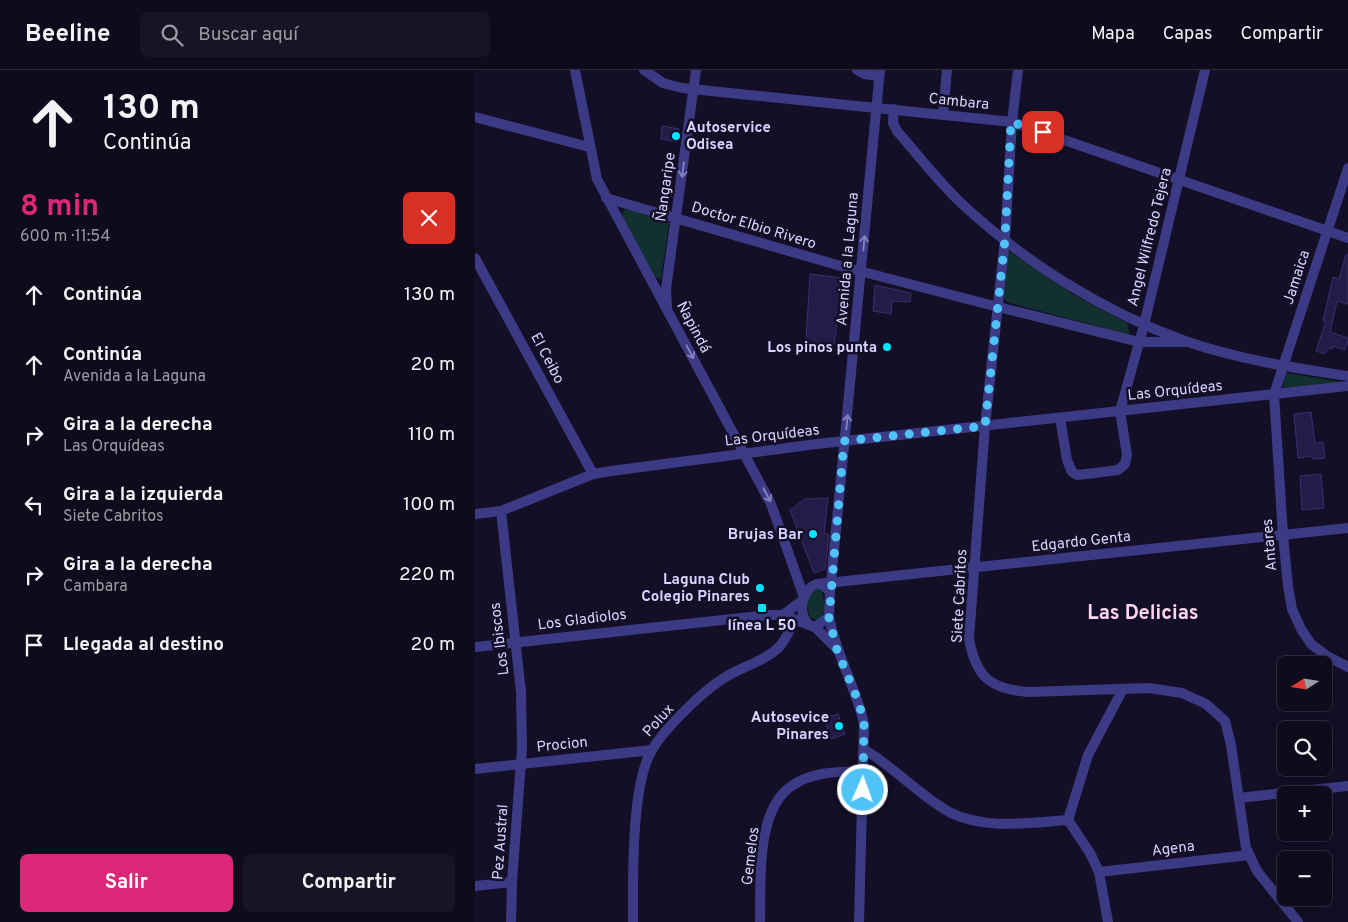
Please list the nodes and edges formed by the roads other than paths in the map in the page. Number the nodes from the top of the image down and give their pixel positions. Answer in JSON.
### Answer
{"nodes":[{"id":1,"x":575,"y":70,"type":"edge"},
{"id":2,"x":644,"y":70,"type":"edge"},
{"id":3,"x":697,"y":70,"type":"edge"},
{"id":4,"x":857,"y":70,"type":"edge"},
{"id":5,"x":947,"y":70,"type":"edge"},
{"id":6,"x":1018,"y":70,"type":"edge"},
{"id":7,"x":1205,"y":70,"type":"edge"},
{"id":8,"x":880,"y":73,"type":"edge"},
{"id":9,"x":693,"y":88,"type":"junction"},
{"id":10,"x":876,"y":108,"type":"junction"},
{"id":11,"x":894,"y":109,"type":"junction"},
{"id":12,"x":943,"y":114,"type":"junction"},
{"id":13,"x":475,"y":117,"type":"edge"},
{"id":14,"x":1011,"y":122,"type":"junction"},
{"id":15,"x":589,"y":147,"type":"junction"},
{"id":16,"x":1348,"y":168,"type":"edge"},
{"id":17,"x":1179,"y":181,"type":"junction"},
{"id":18,"x":606,"y":198,"type":"junction"},
{"id":19,"x":677,"y":217,"type":"junction"},
{"id":20,"x":1327,"y":231,"type":"junction"},
{"id":21,"x":1348,"y":238,"type":"edge"},
{"id":22,"x":1005,"y":239,"type":"junction"},
{"id":23,"x":475,"y":258,"type":"edge"},
{"id":24,"x":861,"y":272,"type":"junction"},
{"id":25,"x":998,"y":307,"type":"junction"},
{"id":26,"x":667,"y":309,"type":"junction"},
{"id":27,"x":1144,"y":325,"type":"junction"},
{"id":28,"x":1139,"y":342,"type":"junction"},
{"id":29,"x":1187,"y":342,"type":"junction"},
{"id":30,"x":1283,"y":366,"type":"junction"},
{"id":31,"x":1348,"y":376,"type":"edge"},
{"id":32,"x":1348,"y":386,"type":"edge"},
{"id":33,"x":1274,"y":394,"type":"junction"},
{"id":34,"x":1121,"y":411,"type":"junction"},
{"id":35,"x":1060,"y":418,"type":"junction"},
{"id":36,"x":985,"y":426,"type":"junction"},
{"id":37,"x":844,"y":441,"type":"junction"},
{"id":38,"x":745,"y":454,"type":"junction"},
{"id":39,"x":593,"y":474,"type":"junction"},
{"id":40,"x":501,"y":511,"type":"junction"},
{"id":41,"x":475,"y":514,"type":"edge"},
{"id":42,"x":1348,"y":528,"type":"edge"},
{"id":43,"x":1283,"y":535,"type":"junction"},
{"id":44,"x":974,"y":567,"type":"junction"},
{"id":45,"x":831,"y":587,"type":"junction"},
{"id":46,"x":803,"y":597,"type":"junction"},
{"id":47,"x":783,"y":615,"type":"junction"},
{"id":48,"x":829,"y":618,"type":"junction"},
{"id":49,"x":795,"y":620,"type":"junction"},
{"id":50,"x":812,"y":626,"type":"junction"},
{"id":51,"x":514,"y":642,"type":"junction"},
{"id":52,"x":475,"y":647,"type":"edge"},
{"id":53,"x":837,"y":650,"type":"junction"},
{"id":54,"x":1348,"y":667,"type":"edge"},
{"id":55,"x":1123,"y":689,"type":"junction"},
{"id":56,"x":652,"y":750,"type":"junction"},
{"id":57,"x":865,"y":750,"type":"junction"},
{"id":58,"x":521,"y":764,"type":"junction"},
{"id":59,"x":475,"y":769,"type":"edge"},
{"id":60,"x":864,"y":771,"type":"junction"},
{"id":61,"x":1348,"y":786,"type":"edge"},
{"id":62,"x":1239,"y":798,"type":"junction"},
{"id":63,"x":1067,"y":820,"type":"junction"},
{"id":64,"x":1249,"y":855,"type":"junction"},
{"id":65,"x":1099,"y":872,"type":"junction"},
{"id":66,"x":512,"y":882,"type":"junction"},
{"id":67,"x":475,"y":886,"type":"edge"},
{"id":68,"x":511,"y":922,"type":"edge"},
{"id":69,"x":633,"y":922,"type":"edge"},
{"id":70,"x":760,"y":922,"type":"edge"},
{"id":71,"x":859,"y":922,"type":"edge"},
{"id":72,"x":1108,"y":922,"type":"edge"},
{"id":73,"x":1298,"y":922,"type":"edge"}],
"edges":[{"from":1,"to":15,"type":"street","name":"Ñapindá"},
{"from":2,"to":9,"type":"street","name":"Cambara"},
{"from":3,"to":9,"type":"street","name":"Ñangaripe"},
{"from":4,"to":8,"type":"street"},
{"from":5,"to":12,"type":"street"},
{"from":6,"to":14,"type":"street","name":"Siete Cabritos"},
{"from":7,"to":17,"type":"street","name":"Angel Wilfredo Tejera"},
{"from":8,"to":10,"type":"street","name":"Avenida a la Laguna"},
{"from":9,"to":10,"type":"street","name":"Cambara"},
{"from":9,"to":19,"type":"street","name":"Ñangaripe","one_way":true},
{"from":10,"to":11,"type":"street","name":"Cambara"},
{"from":24,"to":10,"type":"street","name":"Avenida a la Laguna","one_way":true},
{"from":11,"to":12,"type":"street","name":"Cambara"},
{"from":11,"to":22,"type":"street"},
{"from":12,"to":14,"type":"street","name":"Cambara"},
{"from":13,"to":15,"type":"street"},
{"from":14,"to":17,"type":"street","name":"Cambara"},
{"from":14,"to":22,"type":"street","name":"Siete Cabritos"},
{"from":15,"to":18,"type":"street","name":"Ñapindá"},
{"from":16,"to":20,"type":"street","name":"Jamaica"},
{"from":17,"to":20,"type":"street","name":"Cambara"},
{"from":17,"to":27,"type":"street","name":"Angel Wilfredo Tejera"},
{"from":18,"to":19,"type":"street","name":"Doctor Elbio Rivero"},
{"from":18,"to":26,"type":"street","name":"Ñapindá"},
{"from":19,"to":24,"type":"street","name":"Doctor Elbio Rivero"},
{"from":19,"to":26,"type":"street","name":"Ñangaripe"},
{"from":20,"to":21,"type":"street","name":"Cambara"},
{"from":20,"to":30,"type":"street","name":"Jamaica"},
{"from":22,"to":25,"type":"street","name":"Siete Cabritos"},
{"from":22,"to":27,"type":"street"},
{"from":23,"to":39,"type":"street","name":"El Ceibo"},
{"from":24,"to":25,"type":"street","name":"Doctor Elbio Rivero"},
{"from":37,"to":24,"type":"street","name":"Avenida a la Laguna","one_way":true},
{"from":25,"to":28,"type":"street","name":"Doctor Elbio Rivero"},
{"from":25,"to":36,"type":"street","name":"Siete Cabritos"},
{"from":26,"to":38,"type":"street","name":"Ñapindá","one_way":true},
{"from":27,"to":28,"type":"street","name":"Angel Wilfredo Tejera"},
{"from":27,"to":29,"type":"street"},
{"from":28,"to":29,"type":"street","name":"Doctor Elbio Rivero"},
{"from":28,"to":34,"type":"street","name":"Angel Wilfredo Tejera"},
{"from":29,"to":30,"type":"street"},
{"from":30,"to":31,"type":"street"},
{"from":30,"to":33,"type":"street","name":"Jamaica"},
{"from":32,"to":33,"type":"street","name":"Las Orquídeas"},
{"from":33,"to":34,"type":"street","name":"Las Orquídeas"},
{"from":33,"to":43,"type":"street","name":"Antares"},
{"from":34,"to":35,"type":"street","name":"Las Orquídeas"},
{"from":34,"to":35,"type":"street"},
{"from":35,"to":36,"type":"street","name":"Las Orquídeas"},
{"from":36,"to":37,"type":"street","name":"Las Orquídeas"},
{"from":36,"to":44,"type":"street","name":"Siete Cabritos"},
{"from":37,"to":38,"type":"street","name":"Las Orquídeas"},
{"from":37,"to":45,"type":"street","name":"Avenida a la Laguna"},
{"from":38,"to":39,"type":"street","name":"Las Orquídeas"},
{"from":38,"to":46,"type":"street","name":"Ñapindá","one_way":true},
{"from":39,"to":40,"type":"street","name":"Las Orquídeas"},
{"from":40,"to":41,"type":"street","name":"Las Orquídeas"},
{"from":40,"to":51,"type":"street","name":"Los Ibiscos"},
{"from":42,"to":43,"type":"street","name":"Edgardo Genta"},
{"from":43,"to":44,"type":"street","name":"Edgardo Genta"},
{"from":43,"to":54,"type":"street","name":"Antares"},
{"from":44,"to":45,"type":"street","name":"Edgardo Genta"},
{"from":44,"to":55,"type":"street","name":"Siete Cabritos"},
{"from":45,"to":46,"type":"street"},
{"from":45,"to":48,"type":"street","name":"Avenida a la Laguna"},
{"from":46,"to":47,"type":"street"},
{"from":46,"to":50,"type":"street","name":"Ñapindá"},
{"from":47,"to":49,"type":"street","name":"Los Gladiolos"},
{"from":47,"to":51,"type":"street","name":"Los Gladiolos"},
{"from":48,"to":50,"type":"street"},
{"from":48,"to":53,"type":"street"},
{"from":49,"to":50,"type":"street","name":"Los Gladiolos"},
{"from":49,"to":56,"type":"street","name":"Polux"},
{"from":50,"to":53,"type":"street"},
{"from":51,"to":52,"type":"street","name":"Los Gladiolos"},
{"from":51,"to":58,"type":"street","name":"Los Ibiscos"},
{"from":53,"to":57,"type":"street"},
{"from":55,"to":62,"type":"street","name":"Siete Cabritos"},
{"from":55,"to":63,"type":"street"},
{"from":56,"to":58,"type":"street","name":"Procion"},
{"from":56,"to":69,"type":"street","name":"Polux"},
{"from":57,"to":60,"type":"street"},
{"from":57,"to":63,"type":"street"},
{"from":58,"to":59,"type":"street","name":"Procion"},
{"from":58,"to":66,"type":"street","name":"Pez Austral"},
{"from":60,"to":70,"type":"street","name":"Gemelos"},
{"from":60,"to":71,"type":"street"},
{"from":61,"to":62,"type":"street"},
{"from":62,"to":64,"type":"street","name":"Siete Cabritos"},
{"from":63,"to":65,"type":"street"},
{"from":64,"to":65,"type":"street","name":"Agena"},
{"from":64,"to":73,"type":"street","name":"Siete Cabritos"},
{"from":65,"to":72,"type":"street"},
{"from":66,"to":67,"type":"street"},
{"from":66,"to":68,"type":"street","name":"Pez Austral"}]}
